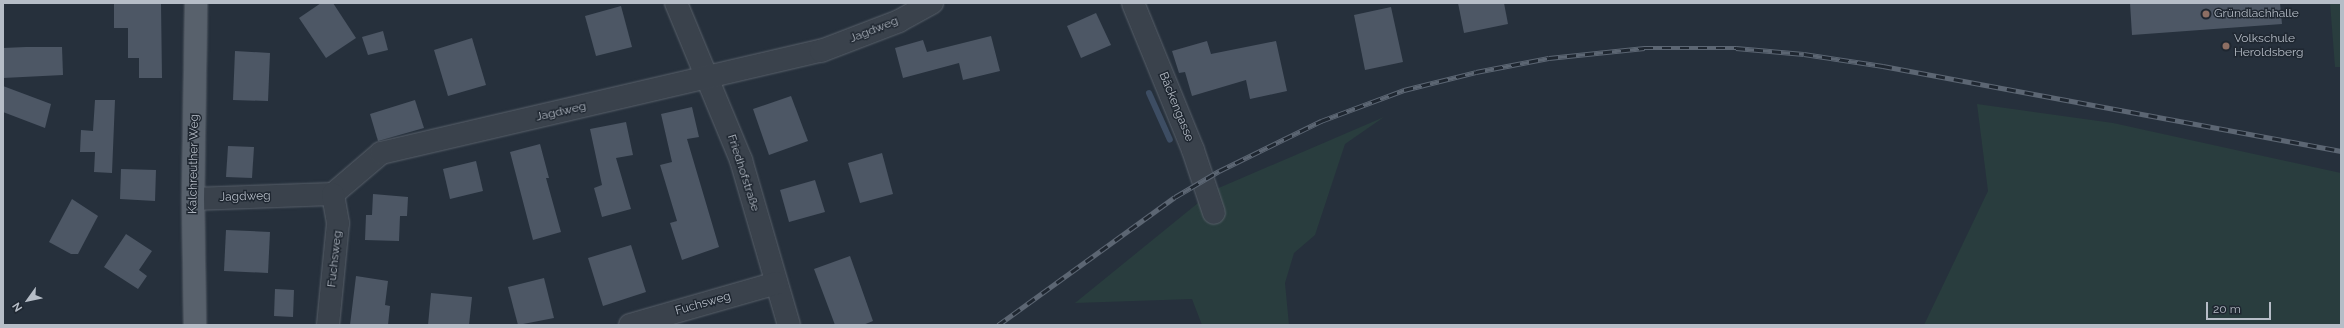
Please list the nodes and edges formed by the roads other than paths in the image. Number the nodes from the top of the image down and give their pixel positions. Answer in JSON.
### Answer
{"nodes":[{"id":1,"x":196,"y":3,"type":"edge"},
{"id":2,"x":676,"y":3,"type":"edge"},
{"id":3,"x":932,"y":3,"type":"edge"},
{"id":4,"x":1133,"y":3,"type":"edge"},
{"id":5,"x":707,"y":79,"type":"junction"},
{"id":6,"x":333,"y":194,"type":"junction"},
{"id":7,"x":193,"y":199,"type":"junction"},
{"id":8,"x":1214,"y":213,"type":"dead end"},
{"id":9,"x":776,"y":283,"type":"junction"},
{"id":10,"x":195,"y":325,"type":"edge"},
{"id":11,"x":328,"y":325,"type":"edge"},
{"id":12,"x":630,"y":325,"type":"edge"},
{"id":13,"x":789,"y":325,"type":"edge"}],
"edges":[{"from":1,"to":7,"type":"main road","name":"Kalchreuther Weg"},
{"from":2,"to":5,"type":"street","name":"Friedhofstraße"},
{"from":3,"to":5,"type":"street","name":"Jagdweg"},
{"from":4,"to":8,"type":"street","name":"Bäckengasse"},
{"from":5,"to":6,"type":"street","name":"Jagdweg"},
{"from":5,"to":9,"type":"street","name":"Friedhofstraße"},
{"from":6,"to":7,"type":"street","name":"Jagdweg"},
{"from":6,"to":11,"type":"street","name":"Fuchsweg"},
{"from":7,"to":10,"type":"main road","name":"Kalchreuther Weg"},
{"from":9,"to":12,"type":"street","name":"Fuchsweg"},
{"from":9,"to":13,"type":"street","name":"Friedhofstraße"}]}
